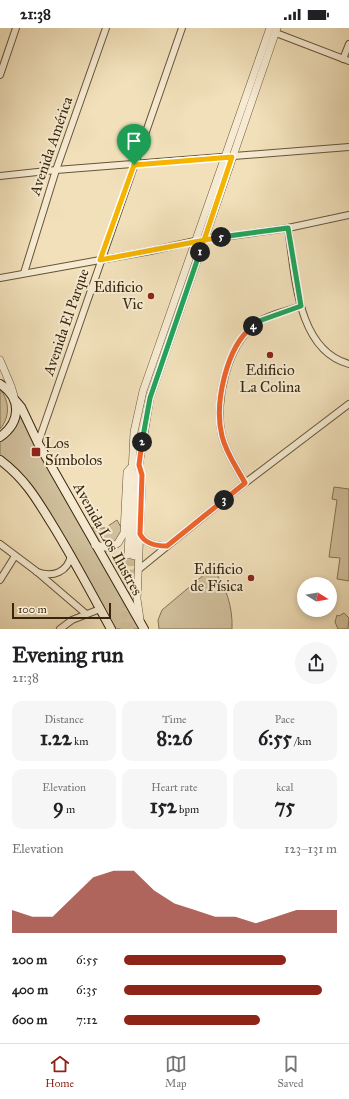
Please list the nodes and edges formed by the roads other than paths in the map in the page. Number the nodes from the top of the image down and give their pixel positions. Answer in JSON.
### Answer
{"nodes":[{"id":1,"x":16,"y":28,"type":"edge"},
{"id":2,"x":106,"y":28,"type":"edge"},
{"id":3,"x":182,"y":28,"type":"edge"},
{"id":4,"x":274,"y":30,"type":"edge"},
{"id":5,"x":349,"y":44,"type":"edge"},
{"id":6,"x":346,"y":60,"type":"edge"},
{"id":7,"x":0,"y":74,"type":"edge"},
{"id":8,"x":349,"y":148,"type":"edge"},
{"id":9,"x":232,"y":157,"type":"junction"},
{"id":10,"x":224,"y":158,"type":"junction"},
{"id":11,"x":134,"y":165,"type":"junction"},
{"id":12,"x":56,"y":170,"type":"junction"},
{"id":13,"x":0,"y":176,"type":"edge"},
{"id":14,"x":349,"y":215,"type":"edge"},
{"id":15,"x":288,"y":228,"type":"junction"},
{"id":16,"x":204,"y":240,"type":"junction"},
{"id":17,"x":196,"y":241,"type":"junction"},
{"id":18,"x":100,"y":260,"type":"junction"},
{"id":19,"x":24,"y":273,"type":"junction"},
{"id":20,"x":0,"y":278,"type":"edge"},
{"id":21,"x":301,"y":306,"type":"junction"},
{"id":22,"x":0,"y":360,"type":"edge"},
{"id":23,"x":349,"y":364,"type":"edge"},
{"id":24,"x":0,"y":384,"type":"edge"},
{"id":25,"x":14,"y":398,"type":"junction"},
{"id":26,"x":349,"y":404,"type":"edge"},
{"id":27,"x":0,"y":437,"type":"edge"},
{"id":28,"x":38,"y":443,"type":"junction"},
{"id":29,"x":0,"y":460,"type":"edge"},
{"id":30,"x":136,"y":465,"type":"junction"},
{"id":31,"x":245,"y":483,"type":"junction"},
{"id":32,"x":140,"y":534,"type":"junction"},
{"id":33,"x":0,"y":544,"type":"edge"},
{"id":34,"x":95,"y":544,"type":"junction"},
{"id":35,"x":167,"y":546,"type":"junction"},
{"id":36,"x":71,"y":553,"type":"junction"},
{"id":37,"x":15,"y":556,"type":"junction"},
{"id":38,"x":131,"y":556,"type":"tunnel mouth"},
{"id":39,"x":138,"y":570,"type":"junction"},
{"id":40,"x":36,"y":571,"type":"junction"},
{"id":41,"x":0,"y":580,"type":"edge"},
{"id":42,"x":100,"y":609,"type":"junction"},
{"id":43,"x":84,"y":613,"type":"junction"},
{"id":44,"x":143,"y":627,"type":"edge"},
{"id":45,"x":60,"y":629,"type":"edge"},
{"id":46,"x":111,"y":629,"type":"edge"}],
"edges":[{"from":1,"to":7,"type":"street"},
{"from":2,"to":12,"type":"street","name":"Avenida América"},
{"from":3,"to":11,"type":"street","name":"Avenida El Parque"},
{"from":4,"to":6,"type":"street"},
{"from":4,"to":9,"type":"street"},
{"from":4,"to":10,"type":"street"},
{"from":5,"to":6,"type":"street"},
{"from":8,"to":9,"type":"street"},
{"from":9,"to":10,"type":"street"},
{"from":9,"to":16,"type":"street"},
{"from":10,"to":11,"type":"street"},
{"from":10,"to":17,"type":"street"},
{"from":11,"to":12,"type":"street"},
{"from":11,"to":18,"type":"street","name":"Avenida El Parque"},
{"from":12,"to":13,"type":"street"},
{"from":12,"to":19,"type":"street","name":"Avenida América"},
{"from":14,"to":15,"type":"street"},
{"from":15,"to":16,"type":"street"},
{"from":15,"to":21,"type":"street"},
{"from":16,"to":17,"type":"street"},
{"from":16,"to":30,"type":"street"},
{"from":17,"to":18,"type":"street"},
{"from":17,"to":30,"type":"street"},
{"from":18,"to":19,"type":"street"},
{"from":18,"to":28,"type":"street","name":"Avenida El Parque"},
{"from":19,"to":20,"type":"street"},
{"from":21,"to":23,"type":"street"},
{"from":21,"to":31,"type":"street"},
{"from":22,"to":25,"type":"street"},
{"from":24,"to":25,"type":"main road","name":"Avenida Los Ilustres"},
{"from":25,"to":27,"type":"main road"},
{"from":25,"to":28,"type":"main road","name":"Avenida Los Ilustres"},
{"from":26,"to":31,"type":"street"},
{"from":28,"to":34,"type":"main road","name":"Avenida Los Ilustres"},
{"from":29,"to":36,"type":"main road"},
{"from":30,"to":32,"type":"street"},
{"from":30,"to":34,"type":"street"},
{"from":30,"to":38,"type":"street"},
{"from":31,"to":35,"type":"street"},
{"from":32,"to":35,"type":"street"},
{"from":32,"to":39,"type":"street"},
{"from":33,"to":37,"type":"street"},
{"from":34,"to":44,"type":"main road","name":"Avenida Los Ilustres"},
{"from":35,"to":39,"type":"street"},
{"from":36,"to":40,"type":"street"},
{"from":36,"to":42,"type":"main road"},
{"from":37,"to":40,"type":"street"},
{"from":37,"to":41,"type":"street"},
{"from":39,"to":44,"type":"street"},
{"from":40,"to":43,"type":"street"},
{"from":42,"to":43,"type":"street"},
{"from":42,"to":46,"type":"main road"},
{"from":43,"to":45,"type":"street"}]}
